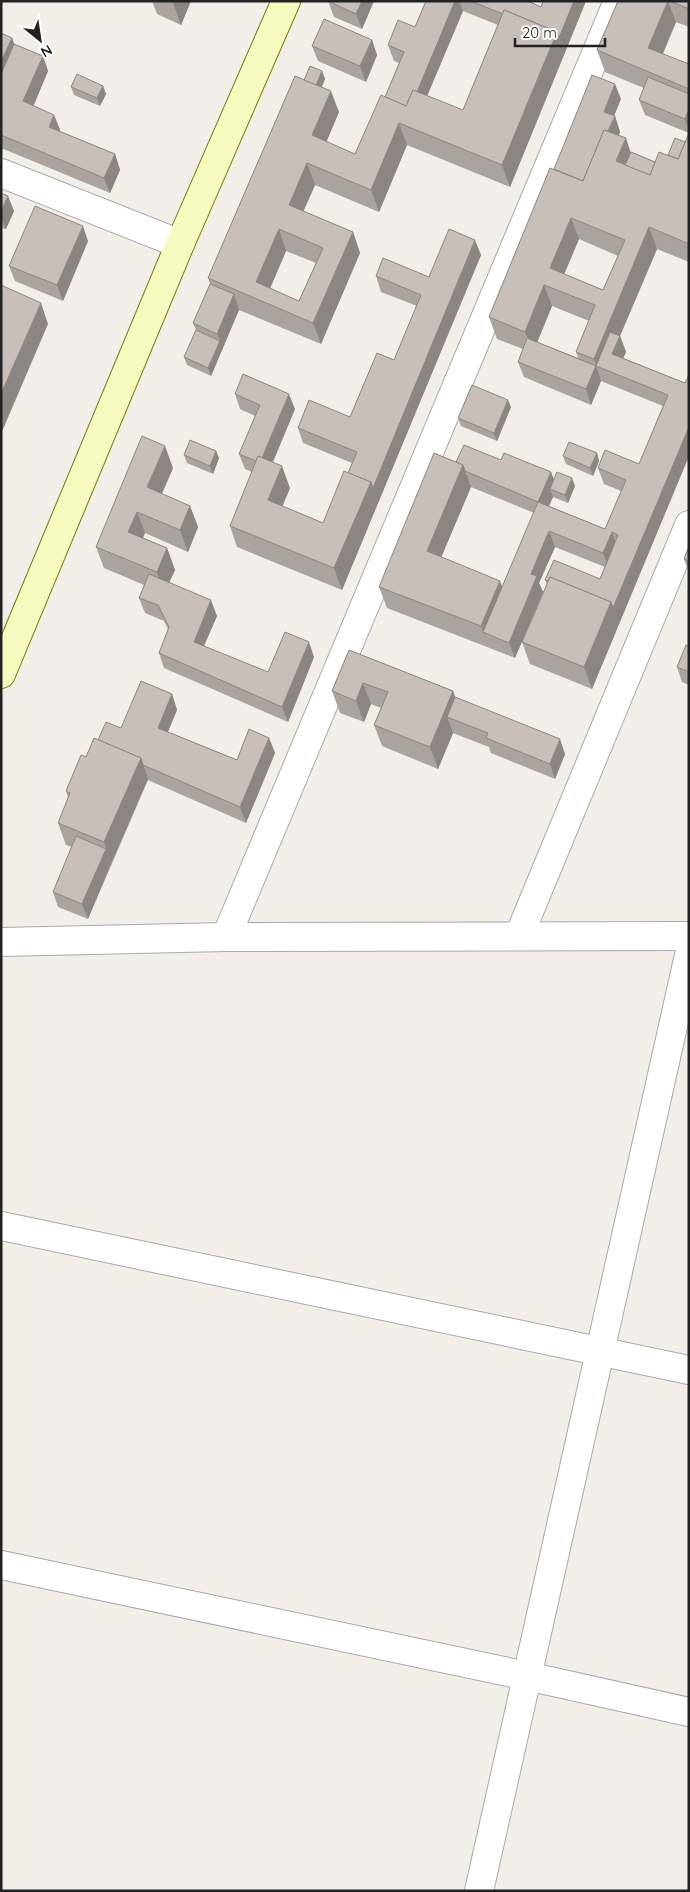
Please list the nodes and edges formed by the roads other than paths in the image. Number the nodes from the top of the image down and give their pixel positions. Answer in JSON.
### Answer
{"nodes":[{"id":1,"x":286,"y":1,"type":"edge"},
{"id":2,"x":618,"y":1,"type":"edge"},
{"id":3,"x":1,"y":173,"type":"edge"},
{"id":4,"x":180,"y":244,"type":"junction"},
{"id":5,"x":689,"y":525,"type":"edge"},
{"id":6,"x":1,"y":674,"type":"edge"},
{"id":7,"x":519,"y":936,"type":"junction"},
{"id":8,"x":689,"y":936,"type":"edge"},
{"id":9,"x":226,"y":937,"type":"junction"},
{"id":10,"x":1,"y":942,"type":"edge"},
{"id":11,"x":689,"y":955,"type":"edge"},
{"id":12,"x":682,"y":1013,"type":"edge"},
{"id":13,"x":1,"y":1226,"type":"edge"},
{"id":14,"x":599,"y":1353,"type":"junction"},
{"id":15,"x":689,"y":1370,"type":"edge"},
{"id":16,"x":1,"y":1565,"type":"edge"},
{"id":17,"x":527,"y":1676,"type":"junction"},
{"id":18,"x":689,"y":1712,"type":"edge"},
{"id":19,"x":479,"y":1891,"type":"edge"}],
"edges":[{"from":1,"to":4,"type":"street"},
{"from":2,"to":9,"type":"street"},
{"from":3,"to":4,"type":"street"},
{"from":4,"to":6,"type":"street"},
{"from":5,"to":7,"type":"street"},
{"from":7,"to":8,"type":"street"},
{"from":7,"to":9,"type":"street"},
{"from":9,"to":10,"type":"street"},
{"from":11,"to":12,"type":"street"},
{"from":12,"to":14,"type":"street"},
{"from":13,"to":14,"type":"street"},
{"from":14,"to":15,"type":"street"},
{"from":14,"to":17,"type":"street"},
{"from":16,"to":17,"type":"street"},
{"from":17,"to":18,"type":"street"},
{"from":17,"to":19,"type":"street"}]}
